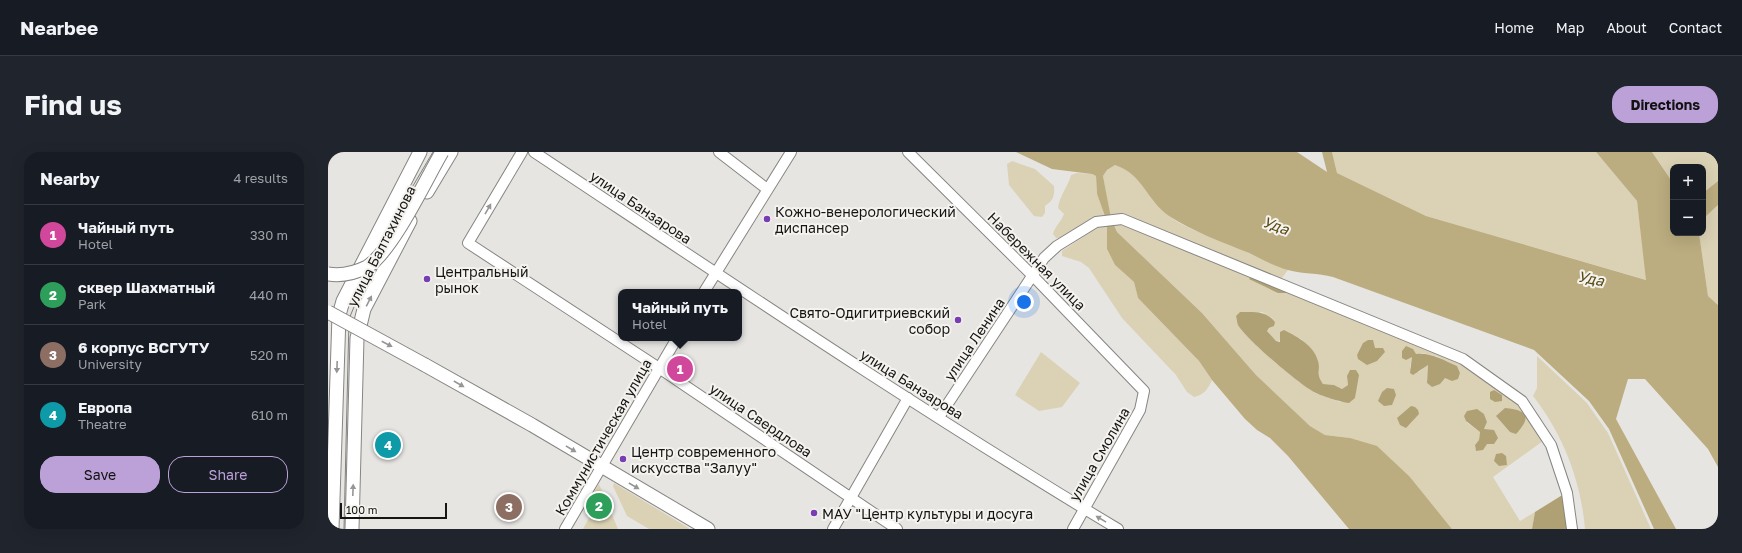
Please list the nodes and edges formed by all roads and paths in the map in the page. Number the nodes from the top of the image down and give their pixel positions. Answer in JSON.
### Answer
{"nodes":[{"id":1,"x":420,"y":152,"type":"edge"},
{"id":2,"x":442,"y":152,"type":"edge"},
{"id":3,"x":451,"y":152,"type":"edge"},
{"id":4,"x":522,"y":152,"type":"edge"},
{"id":5,"x":534,"y":152,"type":"edge"},
{"id":6,"x":719,"y":152,"type":"edge"},
{"id":7,"x":791,"y":152,"type":"edge"},
{"id":8,"x":908,"y":152,"type":"edge"},
{"id":9,"x":767,"y":189,"type":"junction"},
{"id":10,"x":716,"y":273,"type":"junction"},
{"id":11,"x":328,"y":274,"type":"edge"},
{"id":12,"x":1033,"y":276,"type":"junction"},
{"id":13,"x":706,"y":289,"type":"edge"},
{"id":14,"x":741,"y":289,"type":"edge"},
{"id":15,"x":742,"y":290,"type":"edge"},
{"id":16,"x":328,"y":312,"type":"edge"},
{"id":17,"x":675,"y":341,"type":"edge"},
{"id":18,"x":659,"y":368,"type":"junction"},
{"id":19,"x":1144,"y":391,"type":"joint"},
{"id":20,"x":908,"y":398,"type":"junction"},
{"id":21,"x":938,"y":417,"type":"junction"},
{"id":22,"x":600,"y":466,"type":"junction"},
{"id":23,"x":852,"y":498,"type":"junction"},
{"id":24,"x":1084,"y":508,"type":"junction"},
{"id":25,"x":332,"y":529,"type":"edge"},
{"id":26,"x":352,"y":529,"type":"edge"},
{"id":27,"x":565,"y":529,"type":"edge"},
{"id":28,"x":708,"y":529,"type":"edge"},
{"id":29,"x":833,"y":529,"type":"edge"},
{"id":30,"x":897,"y":529,"type":"edge"},
{"id":31,"x":1073,"y":529,"type":"edge"},
{"id":32,"x":1118,"y":529,"type":"edge"},
{"id":33,"x":1572,"y":529,"type":"edge"}],
"edges":[{"from":1,"to":25,"type":"main road","name":"улица Балтахинова","one_way":true},
{"from":2,"to":11,"type":"main road","bridge":true},
{"from":26,"to":3,"type":"main road","name":"улица Балтахинова","one_way":true},
{"from":18,"to":4,"type":"street","name":"улица Свердлова","one_way":true},
{"from":5,"to":10,"type":"street","name":"улица Банзарова"},
{"from":6,"to":9,"type":"street"},
{"from":7,"to":9,"type":"street"},
{"from":8,"to":12,"type":"street","name":"Набережная улица"},
{"from":9,"to":10,"type":"street"},
{"from":10,"to":13,"type":"street"},
{"from":10,"to":14,"type":"street","name":"улица Банзарова"},
{"from":12,"to":19,"type":"street","name":"Набережная улица"},
{"from":12,"to":21,"type":"street","name":"улица Ленина"},
{"from":12,"to":33,"type":"street","name":"улица Ленина"},
{"from":15,"to":20,"type":"street","name":"улица Банзарова"},
{"from":16,"to":22,"type":"main road","one_way":true,"bridge":true},
{"from":17,"to":18,"type":"street","name":"Коммунистическая улица"},
{"from":18,"to":22,"type":"street","name":"Коммунистическая улица"},
{"from":18,"to":23,"type":"street","name":"улица Свердлова"},
{"from":19,"to":24,"type":"street","name":"улица Смолина"},
{"from":20,"to":21,"type":"street","name":"улица Банзарова"},
{"from":20,"to":23,"type":"street"},
{"from":21,"to":24,"type":"street","name":"улица Банзарова"},
{"from":22,"to":27,"type":"street","name":"Коммунистическая улица"},
{"from":22,"to":28,"type":"main road","one_way":true},
{"from":23,"to":29,"type":"street"},
{"from":23,"to":30,"type":"street","name":"улица Свердлова"},
{"from":24,"to":31,"type":"street","name":"улица Смолина"},
{"from":32,"to":24,"type":"street","name":"улица Банзарова","one_way":true}]}
